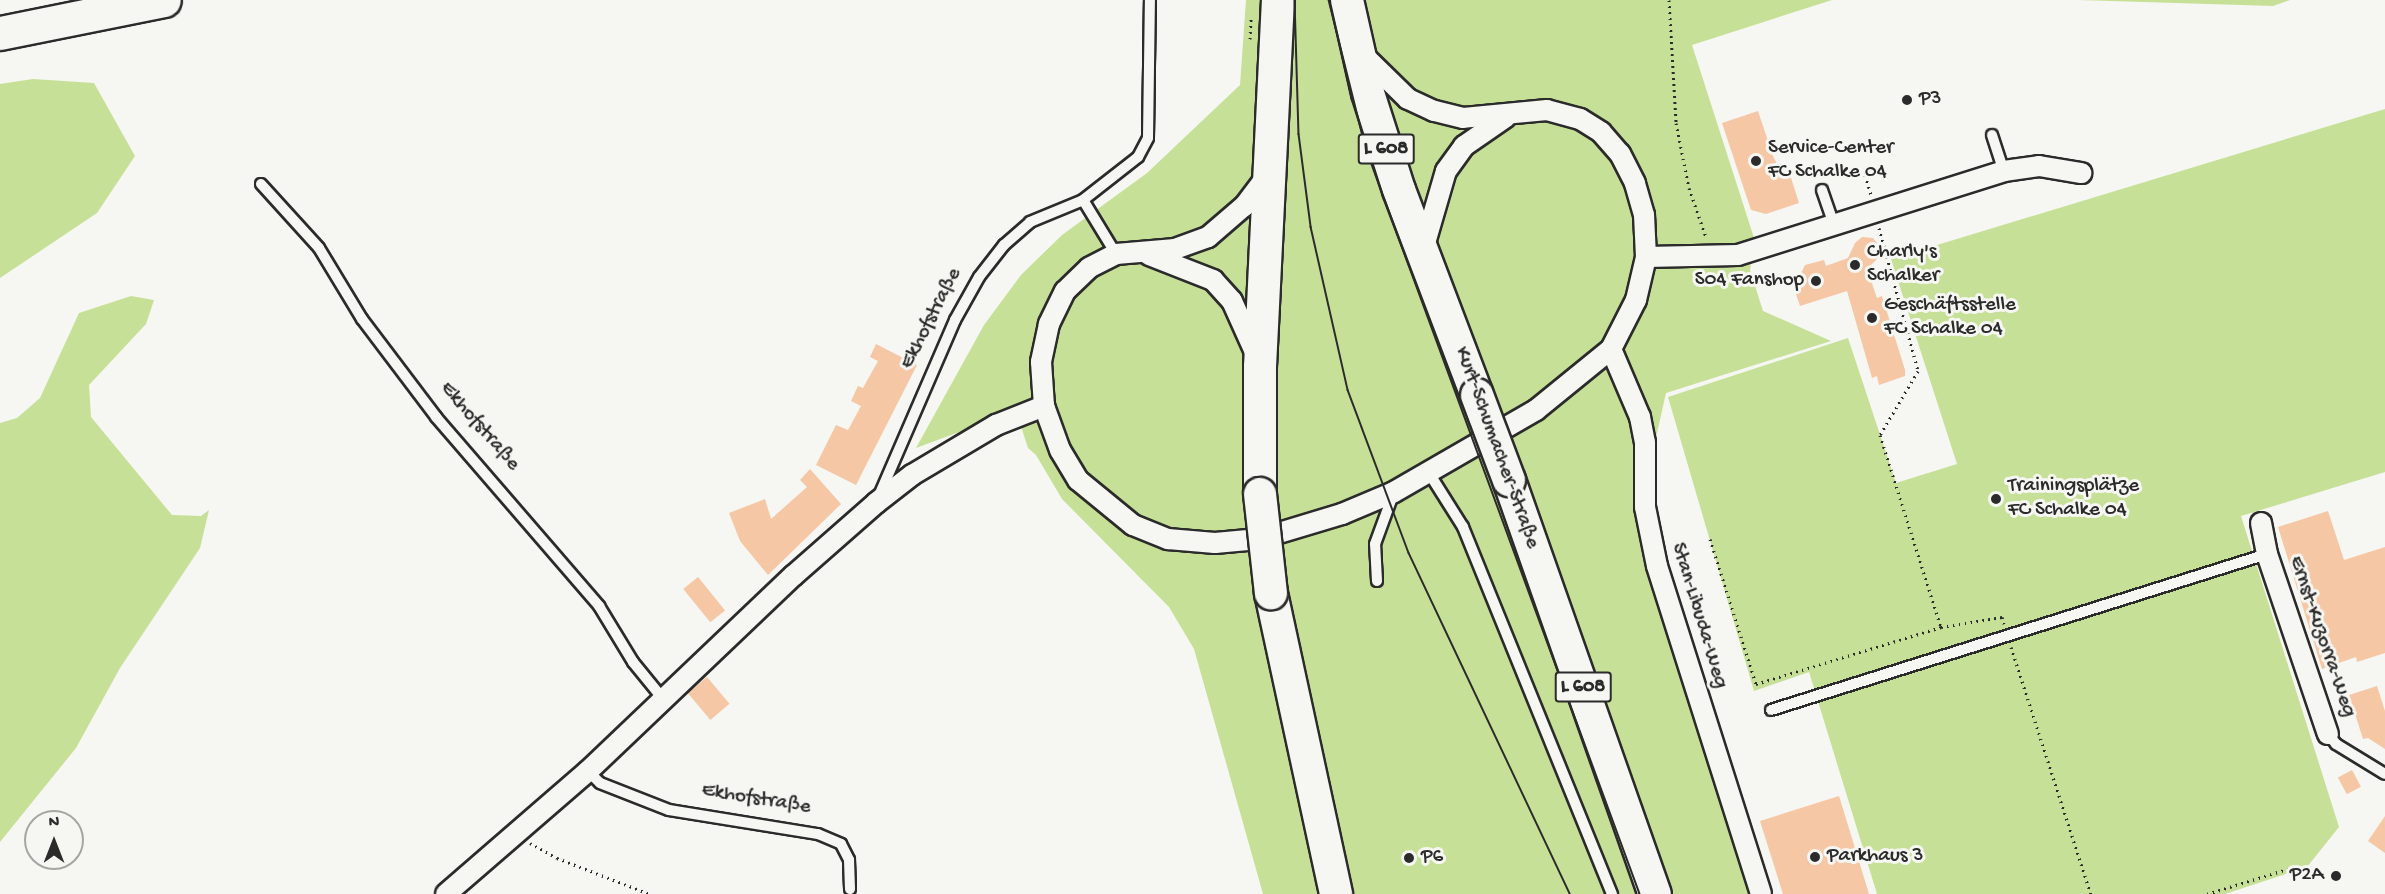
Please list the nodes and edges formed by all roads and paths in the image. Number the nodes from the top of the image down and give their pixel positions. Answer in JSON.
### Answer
{"nodes":[{"id":1,"x":164,"y":0,"type":"edge"},
{"id":2,"x":1150,"y":0,"type":"edge"},
{"id":3,"x":1278,"y":0,"type":"edge"},
{"id":4,"x":1347,"y":0,"type":"edge"},
{"id":5,"x":1669,"y":0,"type":"edge"},
{"id":6,"x":0,"y":33,"type":"edge"},
{"id":7,"x":1356,"y":45,"type":"junction"},
{"id":8,"x":1514,"y":113,"type":"junction"},
{"id":9,"x":1992,"y":135,"type":"dead end"},
{"id":10,"x":1270,"y":171,"type":"junction"},
{"id":11,"x":2004,"y":171,"type":"junction"},
{"id":12,"x":2081,"y":172,"type":"dead end"},
{"id":13,"x":1865,"y":175,"type":"dead end"},
{"id":14,"x":261,"y":184,"type":"dead end"},
{"id":15,"x":1822,"y":190,"type":"dead end"},
{"id":16,"x":1083,"y":200,"type":"junction"},
{"id":17,"x":1876,"y":212,"type":"junction"},
{"id":18,"x":1834,"y":225,"type":"junction"},
{"id":19,"x":1423,"y":250,"type":"junction"},
{"id":20,"x":1141,"y":252,"type":"junction"},
{"id":21,"x":1116,"y":254,"type":"junction"},
{"id":22,"x":1646,"y":257,"type":"junction"},
{"id":23,"x":1713,"y":257,"type":"junction"},
{"id":24,"x":1611,"y":349,"type":"junction"},
{"id":25,"x":1260,"y":367,"type":"junction"},
{"id":26,"x":1044,"y":406,"type":"junction"},
{"id":27,"x":1429,"y":473,"type":"junction"},
{"id":28,"x":1394,"y":492,"type":"junction"},
{"id":29,"x":876,"y":503,"type":"junction"},
{"id":30,"x":2260,"y":523,"type":"dead end"},
{"id":31,"x":1710,"y":539,"type":"dead end"},
{"id":32,"x":2267,"y":554,"type":"junction"},
{"id":33,"x":1377,"y":581,"type":"dead end"},
{"id":34,"x":2002,"y":617,"type":"dead end"},
{"id":35,"x":1941,"y":627,"type":"junction"},
{"id":36,"x":2007,"y":633,"type":"junction"},
{"id":37,"x":664,"y":700,"type":"junction"},
{"id":38,"x":1771,"y":710,"type":"dead end"},
{"id":39,"x":2328,"y":734,"type":"joint"},
{"id":40,"x":588,"y":771,"type":"junction"},
{"id":41,"x":2385,"y":774,"type":"edge"},
{"id":42,"x":516,"y":835,"type":"junction"},
{"id":43,"x":2291,"y":868,"type":"dead end"},
{"id":44,"x":850,"y":889,"type":"dead end"},
{"id":45,"x":446,"y":894,"type":"edge"},
{"id":46,"x":650,"y":894,"type":"edge"},
{"id":47,"x":1336,"y":894,"type":"edge"},
{"id":48,"x":1612,"y":894,"type":"edge"},
{"id":49,"x":1655,"y":894,"type":"edge"},
{"id":50,"x":1761,"y":894,"type":"edge"},
{"id":51,"x":2091,"y":894,"type":"edge"},
{"id":52,"x":2207,"y":894,"type":"edge"}],
"edges":[{"from":1,"to":6,"type":"highway"},
{"from":2,"to":16,"type":"lane","name":"Ekhofstraße"},
{"from":3,"to":10,"type":"main road"},
{"from":4,"to":7,"type":"main road","name":"Kurt-Schumacher-Straße","number":"L 608"},
{"from":5,"to":23,"type":"path"},
{"from":7,"to":8,"type":"street"},
{"from":7,"to":19,"type":"main road","name":"Kurt-Schumacher-Straße","number":"L 608"},
{"from":8,"to":19,"type":"street"},
{"from":8,"to":22,"type":"street"},
{"from":9,"to":11,"type":"lane"},
{"from":10,"to":20,"type":"street"},
{"from":10,"to":25,"type":"main road"},
{"from":11,"to":12,"type":"street"},
{"from":11,"to":17,"type":"street"},
{"from":13,"to":17,"type":"path"},
{"from":14,"to":37,"type":"lane","name":"Ekhofstraße"},
{"from":15,"to":18,"type":"lane"},
{"from":16,"to":21,"type":"lane"},
{"from":16,"to":29,"type":"lane","name":"Ekhofstraße"},
{"from":17,"to":18,"type":"street"},
{"from":17,"to":35,"type":"path"},
{"from":18,"to":23,"type":"street"},
{"from":19,"to":49,"type":"main road","name":"Kurt-Schumacher-Straße","number":"L 608","bridge":true},
{"from":20,"to":21,"type":"street"},
{"from":20,"to":25,"type":"street"},
{"from":21,"to":26,"type":"street"},
{"from":22,"to":23,"type":"street"},
{"from":22,"to":24,"type":"street"},
{"from":24,"to":27,"type":"street"},
{"from":24,"to":50,"type":"street","name":"Stan-Libuda-Weg"},
{"from":25,"to":47,"type":"main road","bridge":true},
{"from":26,"to":28,"type":"street"},
{"from":26,"to":29,"type":"street","name":"Ekhofstraße"},
{"from":27,"to":28,"type":"street"},
{"from":27,"to":48,"type":"lane"},
{"from":28,"to":33,"type":"lane"},
{"from":29,"to":37,"type":"street","name":"Ekhofstraße"},
{"from":30,"to":32,"type":"street","name":"Ernst-Kuzorra-Weg"},
{"from":31,"to":35,"type":"path"},
{"from":32,"to":36,"type":"lane"},
{"from":32,"to":39,"type":"street","name":"Ernst-Kuzorra-Weg"},
{"from":34,"to":35,"type":"path"},
{"from":36,"to":38,"type":"lane"},
{"from":36,"to":51,"type":"path"},
{"from":37,"to":40,"type":"street","name":"Ekhofstraße"},
{"from":39,"to":41,"type":"lane","name":"Ernst-Kuzorra-Weg"},
{"from":40,"to":42,"type":"street","name":"Ekhofstraße"},
{"from":40,"to":44,"type":"lane","name":"Ekhofstraße"},
{"from":42,"to":45,"type":"street","name":"Ekhofstraße"},
{"from":42,"to":46,"type":"path"},
{"from":43,"to":52,"type":"path"}]}
